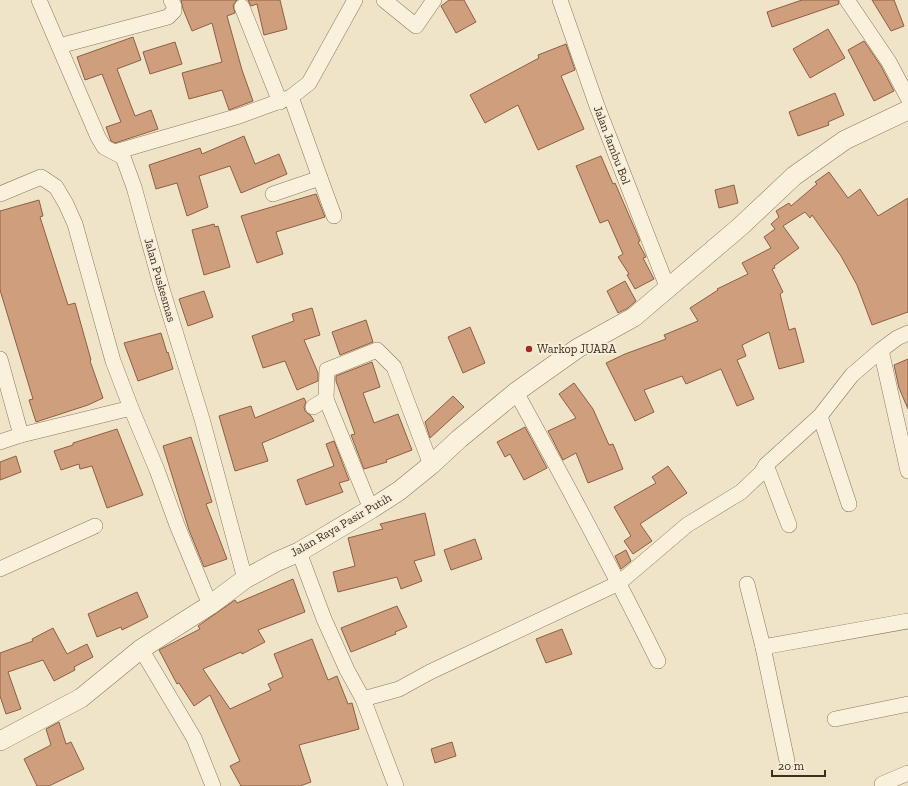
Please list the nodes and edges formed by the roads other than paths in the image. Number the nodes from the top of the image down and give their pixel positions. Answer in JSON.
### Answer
{"nodes":[{"id":1,"x":39,"y":0,"type":"edge"},
{"id":2,"x":172,"y":0,"type":"edge"},
{"id":3,"x":355,"y":0,"type":"edge"},
{"id":4,"x":384,"y":0,"type":"edge"},
{"id":5,"x":434,"y":0,"type":"edge"},
{"id":6,"x":560,"y":0,"type":"edge"},
{"id":7,"x":847,"y":0,"type":"edge"},
{"id":8,"x":242,"y":7,"type":"dead end"},
{"id":9,"x":59,"y":46,"type":"junction"},
{"id":10,"x":908,"y":98,"type":"edge"},
{"id":11,"x":286,"y":100,"type":"junction"},
{"id":12,"x":908,"y":110,"type":"edge"},
{"id":13,"x":115,"y":152,"type":"junction"},
{"id":14,"x":320,"y":178,"type":"junction"},
{"id":15,"x":0,"y":194,"type":"edge"},
{"id":16,"x":273,"y":194,"type":"dead end"},
{"id":17,"x":334,"y":216,"type":"dead end"},
{"id":18,"x":668,"y":289,"type":"junction"},
{"id":19,"x":908,"y":333,"type":"edge"},
{"id":20,"x":881,"y":350,"type":"junction"},
{"id":21,"x":0,"y":359,"type":"edge"},
{"id":22,"x":516,"y":392,"type":"junction"},
{"id":23,"x":326,"y":399,"type":"junction"},
{"id":24,"x":313,"y":407,"type":"dead end"},
{"id":25,"x":131,"y":408,"type":"junction"},
{"id":26,"x":820,"y":416,"type":"junction"},
{"id":27,"x":21,"y":435,"type":"junction"},
{"id":28,"x":0,"y":441,"type":"edge"},
{"id":29,"x":431,"y":465,"type":"junction"},
{"id":30,"x":766,"y":465,"type":"junction"},
{"id":31,"x":908,"y":471,"type":"edge"},
{"id":32,"x":850,"y":504,"type":"dead end"},
{"id":33,"x":371,"y":509,"type":"junction"},
{"id":34,"x":789,"y":525,"type":"dead end"},
{"id":35,"x":95,"y":526,"type":"dead end"},
{"id":36,"x":300,"y":552,"type":"junction"},
{"id":37,"x":0,"y":568,"type":"edge"},
{"id":38,"x":245,"y":579,"type":"junction"},
{"id":39,"x":619,"y":582,"type":"junction"},
{"id":40,"x":747,"y":584,"type":"dead end"},
{"id":41,"x":210,"y":605,"type":"junction"},
{"id":42,"x":908,"y":621,"type":"edge"},
{"id":43,"x":763,"y":647,"type":"junction"},
{"id":44,"x":141,"y":649,"type":"junction"},
{"id":45,"x":658,"y":661,"type":"dead end"},
{"id":46,"x":363,"y":699,"type":"junction"},
{"id":47,"x":908,"y":704,"type":"edge"},
{"id":48,"x":835,"y":719,"type":"dead end"},
{"id":49,"x":1,"y":736,"type":"edge"},
{"id":50,"x":787,"y":761,"type":"dead end"},
{"id":51,"x":908,"y":773,"type":"edge"},
{"id":52,"x":882,"y":784,"type":"dead end"},
{"id":53,"x":213,"y":786,"type":"edge"},
{"id":54,"x":396,"y":786,"type":"edge"}],
"edges":[{"from":1,"to":9,"type":"street","name":"Jalan Puskesmas"},
{"from":2,"to":9,"type":"street"},
{"from":3,"to":11,"type":"street"},
{"from":4,"to":5,"type":"street"},
{"from":6,"to":18,"type":"street","name":"Jalan Jambu Bol"},
{"from":7,"to":10,"type":"street"},
{"from":8,"to":11,"type":"street"},
{"from":9,"to":13,"type":"street","name":"Jalan Puskesmas"},
{"from":11,"to":13,"type":"street"},
{"from":11,"to":14,"type":"street"},
{"from":12,"to":18,"type":"street","name":"Jalan Raya Pasir Putih"},
{"from":13,"to":38,"type":"street","name":"Jalan Puskesmas"},
{"from":14,"to":16,"type":"street"},
{"from":14,"to":17,"type":"street"},
{"from":15,"to":25,"type":"street"},
{"from":18,"to":22,"type":"street","name":"Jalan Raya Pasir Putih"},
{"from":19,"to":20,"type":"street"},
{"from":20,"to":26,"type":"street"},
{"from":20,"to":31,"type":"street"},
{"from":21,"to":27,"type":"street"},
{"from":22,"to":29,"type":"street","name":"Jalan Raya Pasir Putih"},
{"from":22,"to":39,"type":"street"},
{"from":23,"to":24,"type":"street"},
{"from":23,"to":29,"type":"street"},
{"from":23,"to":33,"type":"street"},
{"from":25,"to":27,"type":"street"},
{"from":25,"to":41,"type":"street"},
{"from":26,"to":30,"type":"street"},
{"from":26,"to":32,"type":"street"},
{"from":27,"to":28,"type":"street"},
{"from":29,"to":33,"type":"street","name":"Jalan Raya Pasir Putih"},
{"from":30,"to":34,"type":"street"},
{"from":30,"to":39,"type":"street"},
{"from":33,"to":36,"type":"street","name":"Jalan Raya Pasir Putih"},
{"from":35,"to":37,"type":"street"},
{"from":36,"to":38,"type":"street","name":"Jalan Raya Pasir Putih"},
{"from":36,"to":46,"type":"street"},
{"from":38,"to":41,"type":"street","name":"Jalan Raya Pasir Putih"},
{"from":39,"to":45,"type":"street"},
{"from":39,"to":46,"type":"street"},
{"from":40,"to":43,"type":"street"},
{"from":41,"to":44,"type":"street","name":"Jalan Raya Pasir Putih"},
{"from":42,"to":43,"type":"street"},
{"from":43,"to":50,"type":"street"},
{"from":44,"to":49,"type":"street","name":"Jalan Raya Pasir Putih"},
{"from":44,"to":53,"type":"street"},
{"from":46,"to":54,"type":"street"},
{"from":47,"to":48,"type":"street"},
{"from":51,"to":52,"type":"street"}]}
